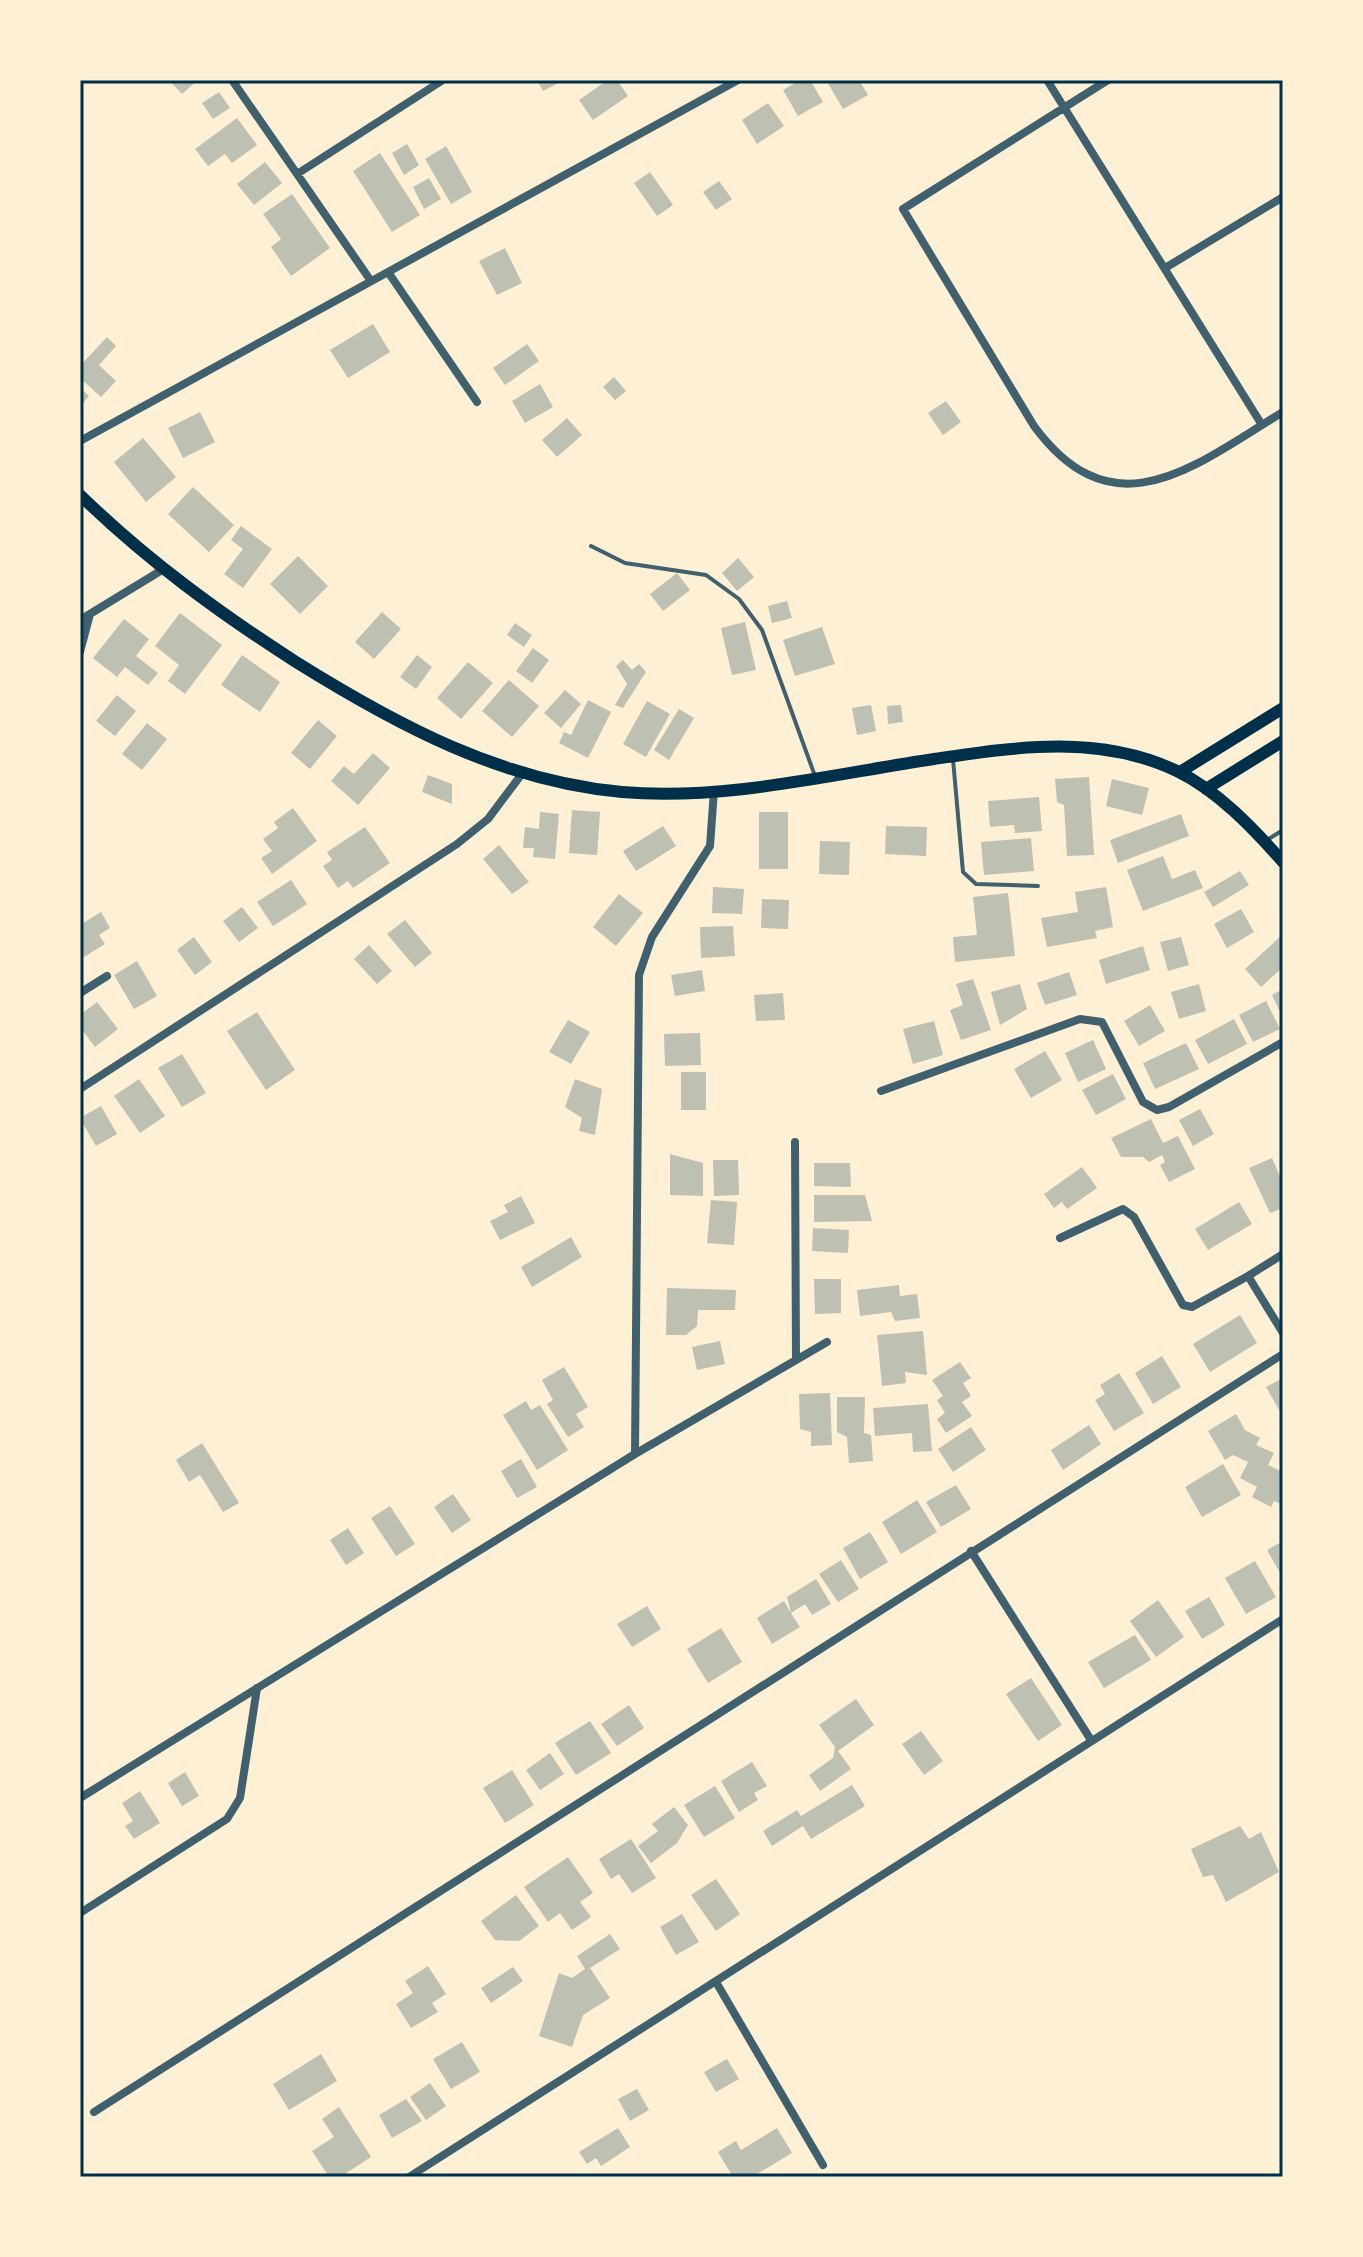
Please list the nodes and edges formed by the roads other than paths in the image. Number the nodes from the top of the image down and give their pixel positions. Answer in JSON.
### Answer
{"nodes":[{"id":1,"x":232,"y":80,"type":"edge"},
{"id":2,"x":443,"y":80,"type":"edge"},
{"id":3,"x":738,"y":80,"type":"edge"},
{"id":4,"x":1047,"y":80,"type":"edge"},
{"id":5,"x":1108,"y":80,"type":"edge"},
{"id":6,"x":1064,"y":108,"type":"junction"},
{"id":7,"x":297,"y":174,"type":"junction"},
{"id":8,"x":1283,"y":197,"type":"edge"},
{"id":9,"x":1165,"y":268,"type":"junction"},
{"id":10,"x":388,"y":272,"type":"junction"},
{"id":11,"x":371,"y":281,"type":"junction"},
{"id":12,"x":477,"y":402,"type":"dead end"},
{"id":13,"x":1283,"y":412,"type":"edge"},
{"id":14,"x":1262,"y":425,"type":"junction"},
{"id":15,"x":80,"y":441,"type":"edge"},
{"id":16,"x":80,"y":495,"type":"edge"},
{"id":17,"x":591,"y":546,"type":"dead end"},
{"id":18,"x":162,"y":570,"type":"junction"},
{"id":19,"x":90,"y":613,"type":"junction"},
{"id":20,"x":80,"y":620,"type":"edge"},
{"id":21,"x":80,"y":652,"type":"edge"},
{"id":22,"x":1283,"y":708,"type":"edge"},
{"id":23,"x":1283,"y":741,"type":"edge"},
{"id":24,"x":953,"y":756,"type":"junction"},
{"id":25,"x":524,"y":771,"type":"junction"},
{"id":26,"x":1180,"y":772,"type":"junction"},
{"id":27,"x":815,"y":776,"type":"junction"},
{"id":28,"x":1206,"y":789,"type":"junction"},
{"id":29,"x":714,"y":790,"type":"junction"},
{"id":30,"x":1283,"y":830,"type":"edge"},
{"id":31,"x":1265,"y":841,"type":"junction"},
{"id":32,"x":1283,"y":862,"type":"edge"},
{"id":33,"x":1038,"y":886,"type":"dead end"},
{"id":34,"x":107,"y":976,"type":"dead end"},
{"id":35,"x":80,"y":993,"type":"edge"},
{"id":36,"x":1283,"y":1042,"type":"edge"},
{"id":37,"x":80,"y":1089,"type":"edge"},
{"id":38,"x":881,"y":1091,"type":"dead end"},
{"id":39,"x":795,"y":1142,"type":"dead end"},
{"id":40,"x":1060,"y":1238,"type":"dead end"},
{"id":41,"x":1283,"y":1254,"type":"edge"},
{"id":42,"x":1248,"y":1276,"type":"junction"},
{"id":43,"x":1283,"y":1333,"type":"edge"},
{"id":44,"x":827,"y":1342,"type":"dead end"},
{"id":45,"x":1283,"y":1354,"type":"edge"},
{"id":46,"x":796,"y":1360,"type":"junction"},
{"id":47,"x":635,"y":1454,"type":"junction"},
{"id":48,"x":971,"y":1551,"type":"junction"},
{"id":49,"x":1283,"y":1619,"type":"edge"},
{"id":50,"x":257,"y":1688,"type":"junction"},
{"id":51,"x":1091,"y":1740,"type":"junction"},
{"id":52,"x":80,"y":1798,"type":"edge"},
{"id":53,"x":80,"y":1913,"type":"edge"},
{"id":54,"x":716,"y":1982,"type":"junction"},
{"id":55,"x":94,"y":2112,"type":"dead end"},
{"id":56,"x":823,"y":2165,"type":"dead end"},
{"id":57,"x":409,"y":2177,"type":"edge"}],
"edges":[{"from":1,"to":7,"type":"street"},
{"from":2,"to":7,"type":"street"},
{"from":3,"to":10,"type":"street"},
{"from":4,"to":6,"type":"street"},
{"from":5,"to":6,"type":"street"},
{"from":6,"to":9,"type":"street"},
{"from":6,"to":14,"type":"street"},
{"from":7,"to":11,"type":"street"},
{"from":8,"to":9,"type":"street"},
{"from":9,"to":14,"type":"street"},
{"from":10,"to":11,"type":"street"},
{"from":10,"to":12,"type":"street"},
{"from":11,"to":15,"type":"street"},
{"from":13,"to":14,"type":"street"},
{"from":16,"to":18,"type":"main road"},
{"from":17,"to":27,"type":"lane"},
{"from":18,"to":19,"type":"street"},
{"from":18,"to":25,"type":"main road"},
{"from":19,"to":20,"type":"street"},
{"from":19,"to":21,"type":"street"},
{"from":22,"to":26,"type":"main road"},
{"from":23,"to":28,"type":"main road"},
{"from":24,"to":26,"type":"main road"},
{"from":24,"to":27,"type":"main road"},
{"from":24,"to":33,"type":"lane"},
{"from":25,"to":29,"type":"main road"},
{"from":25,"to":37,"type":"street"},
{"from":26,"to":28,"type":"main road"},
{"from":27,"to":29,"type":"main road"},
{"from":28,"to":31,"type":"main road"},
{"from":29,"to":47,"type":"street"},
{"from":30,"to":31,"type":"lane"},
{"from":31,"to":32,"type":"main road"},
{"from":34,"to":35,"type":"street"},
{"from":36,"to":38,"type":"street"},
{"from":39,"to":46,"type":"street"},
{"from":40,"to":42,"type":"street"},
{"from":41,"to":42,"type":"street"},
{"from":42,"to":43,"type":"street"},
{"from":44,"to":46,"type":"street"},
{"from":45,"to":48,"type":"street"},
{"from":46,"to":47,"type":"street"},
{"from":47,"to":50,"type":"street"},
{"from":48,"to":51,"type":"street"},
{"from":48,"to":55,"type":"street"},
{"from":49,"to":51,"type":"street"},
{"from":50,"to":52,"type":"street"},
{"from":50,"to":53,"type":"street"},
{"from":51,"to":54,"type":"street"},
{"from":54,"to":56,"type":"street"},
{"from":54,"to":57,"type":"street"}]}
